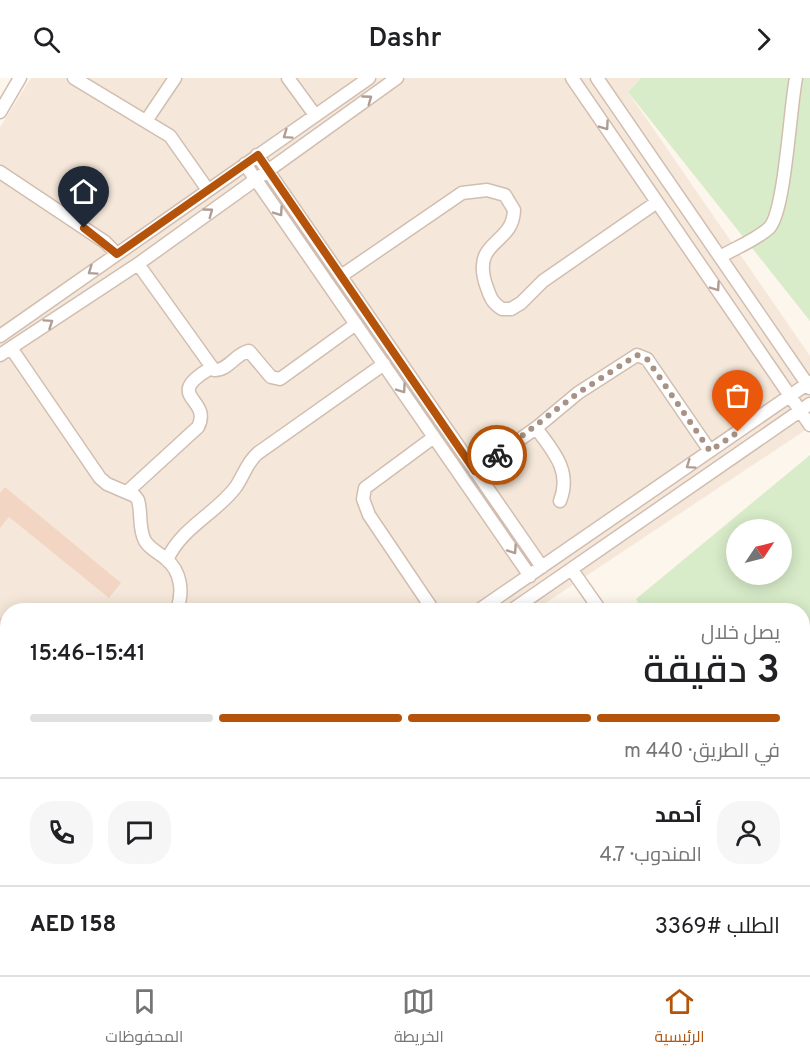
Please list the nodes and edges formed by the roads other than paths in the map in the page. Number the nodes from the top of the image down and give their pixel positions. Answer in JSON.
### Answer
{"nodes":[{"id":1,"x":20,"y":78,"type":"edge"},
{"id":2,"x":74,"y":78,"type":"edge"},
{"id":3,"x":175,"y":78,"type":"edge"},
{"id":4,"x":288,"y":78,"type":"edge"},
{"id":5,"x":369,"y":78,"type":"edge"},
{"id":6,"x":397,"y":78,"type":"edge"},
{"id":7,"x":572,"y":78,"type":"edge"},
{"id":8,"x":597,"y":78,"type":"edge"},
{"id":9,"x":796,"y":78,"type":"edge"},
{"id":10,"x":0,"y":112,"type":"edge"},
{"id":11,"x":315,"y":115,"type":"junction"},
{"id":12,"x":147,"y":121,"type":"junction"},
{"id":13,"x":258,"y":155,"type":"junction"},
{"id":14,"x":245,"y":164,"type":"junction"},
{"id":15,"x":268,"y":170,"type":"junction"},
{"id":16,"x":0,"y":172,"type":"edge"},
{"id":17,"x":256,"y":179,"type":"junction"},
{"id":18,"x":208,"y":190,"type":"junction"},
{"id":19,"x":657,"y":202,"type":"junction"},
{"id":20,"x":322,"y":249,"type":"junction"},
{"id":21,"x":307,"y":253,"type":"junction"},
{"id":22,"x":117,"y":254,"type":"junction"},
{"id":23,"x":720,"y":257,"type":"junction"},
{"id":24,"x":138,"y":264,"type":"junction"},
{"id":25,"x":341,"y":276,"type":"junction"},
{"id":26,"x":356,"y":324,"type":"junction"},
{"id":27,"x":0,"y":336,"type":"edge"},
{"id":28,"x":11,"y":348,"type":"junction"},
{"id":29,"x":0,"y":355,"type":"edge"},
{"id":30,"x":384,"y":364,"type":"junction"},
{"id":31,"x":211,"y":368,"type":"junction"},
{"id":32,"x":809,"y":385,"type":"edge"},
{"id":33,"x":790,"y":396,"type":"junction"},
{"id":34,"x":805,"y":407,"type":"edge"},
{"id":35,"x":810,"y":424,"type":"edge"},
{"id":36,"x":536,"y":428,"type":"junction"},
{"id":37,"x":434,"y":437,"type":"junction"},
{"id":38,"x":715,"y":448,"type":"junction"},
{"id":39,"x":731,"y":459,"type":"junction"},
{"id":40,"x":475,"y":471,"type":"junction"},
{"id":41,"x":127,"y":492,"type":"junction"},
{"id":42,"x":560,"y":501,"type":"dead end"},
{"id":43,"x":503,"y":512,"type":"junction"},
{"id":44,"x":491,"y":518,"type":"junction"},
{"id":45,"x":167,"y":560,"type":"junction"},
{"id":46,"x":542,"y":567,"type":"junction"},
{"id":47,"x":572,"y":570,"type":"junction"},
{"id":48,"x":530,"y":576,"type":"junction"},
{"id":49,"x":180,"y":603,"type":"edge"},
{"id":50,"x":428,"y":603,"type":"edge"},
{"id":51,"x":490,"y":603,"type":"edge"},
{"id":52,"x":522,"y":603,"type":"edge"},
{"id":53,"x":595,"y":603,"type":"edge"}],
"edges":[{"from":1,"to":10,"type":"street"},
{"from":2,"to":12,"type":"street"},
{"from":3,"to":12,"type":"street"},
{"from":4,"to":11,"type":"street"},
{"from":5,"to":11,"type":"street"},
{"from":15,"to":6,"type":"street","one_way":true},
{"from":7,"to":19,"type":"street","one_way":true},
{"from":8,"to":23,"type":"street"},
{"from":9,"to":23,"type":"street"},
{"from":11,"to":13,"type":"street","one_way":true},
{"from":12,"to":18,"type":"street"},
{"from":13,"to":14,"type":"street"},
{"from":13,"to":15,"type":"street"},
{"from":14,"to":17,"type":"street"},
{"from":14,"to":18,"type":"street"},
{"from":15,"to":17,"type":"street"},
{"from":15,"to":20,"type":"street"},
{"from":16,"to":22,"type":"street"},
{"from":17,"to":21,"type":"street","one_way":true},
{"from":24,"to":17,"type":"street","one_way":true},
{"from":18,"to":22,"type":"street"},
{"from":19,"to":25,"type":"street"},
{"from":19,"to":33,"type":"street","one_way":true},
{"from":20,"to":21,"type":"street"},
{"from":20,"to":25,"type":"street"},
{"from":21,"to":26,"type":"street"},
{"from":22,"to":27,"type":"street","one_way":true},
{"from":23,"to":32,"type":"street"},
{"from":28,"to":24,"type":"street","one_way":true},
{"from":24,"to":31,"type":"street"},
{"from":25,"to":40,"type":"street"},
{"from":26,"to":30,"type":"street"},
{"from":26,"to":31,"type":"street"},
{"from":28,"to":29,"type":"street"},
{"from":28,"to":41,"type":"street"},
{"from":30,"to":37,"type":"street","one_way":true},
{"from":30,"to":45,"type":"street"},
{"from":31,"to":41,"type":"street"},
{"from":32,"to":33,"type":"street"},
{"from":33,"to":34,"type":"street"},
{"from":33,"to":38,"type":"street"},
{"from":34,"to":35,"type":"street"},
{"from":34,"to":39,"type":"street"},
{"from":36,"to":38,"type":"street"},
{"from":36,"to":40,"type":"street"},
{"from":36,"to":42,"type":"street"},
{"from":37,"to":44,"type":"street"},
{"from":37,"to":50,"type":"street"},
{"from":38,"to":39,"type":"street"},
{"from":38,"to":46,"type":"street","one_way":true},
{"from":39,"to":47,"type":"street"},
{"from":40,"to":43,"type":"street"},
{"from":41,"to":45,"type":"street"},
{"from":43,"to":44,"type":"street"},
{"from":43,"to":46,"type":"street"},
{"from":44,"to":48,"type":"street","one_way":true},
{"from":45,"to":49,"type":"street"},
{"from":46,"to":48,"type":"street"},
{"from":47,"to":52,"type":"street"},
{"from":47,"to":53,"type":"street"},
{"from":48,"to":51,"type":"street"}]}
